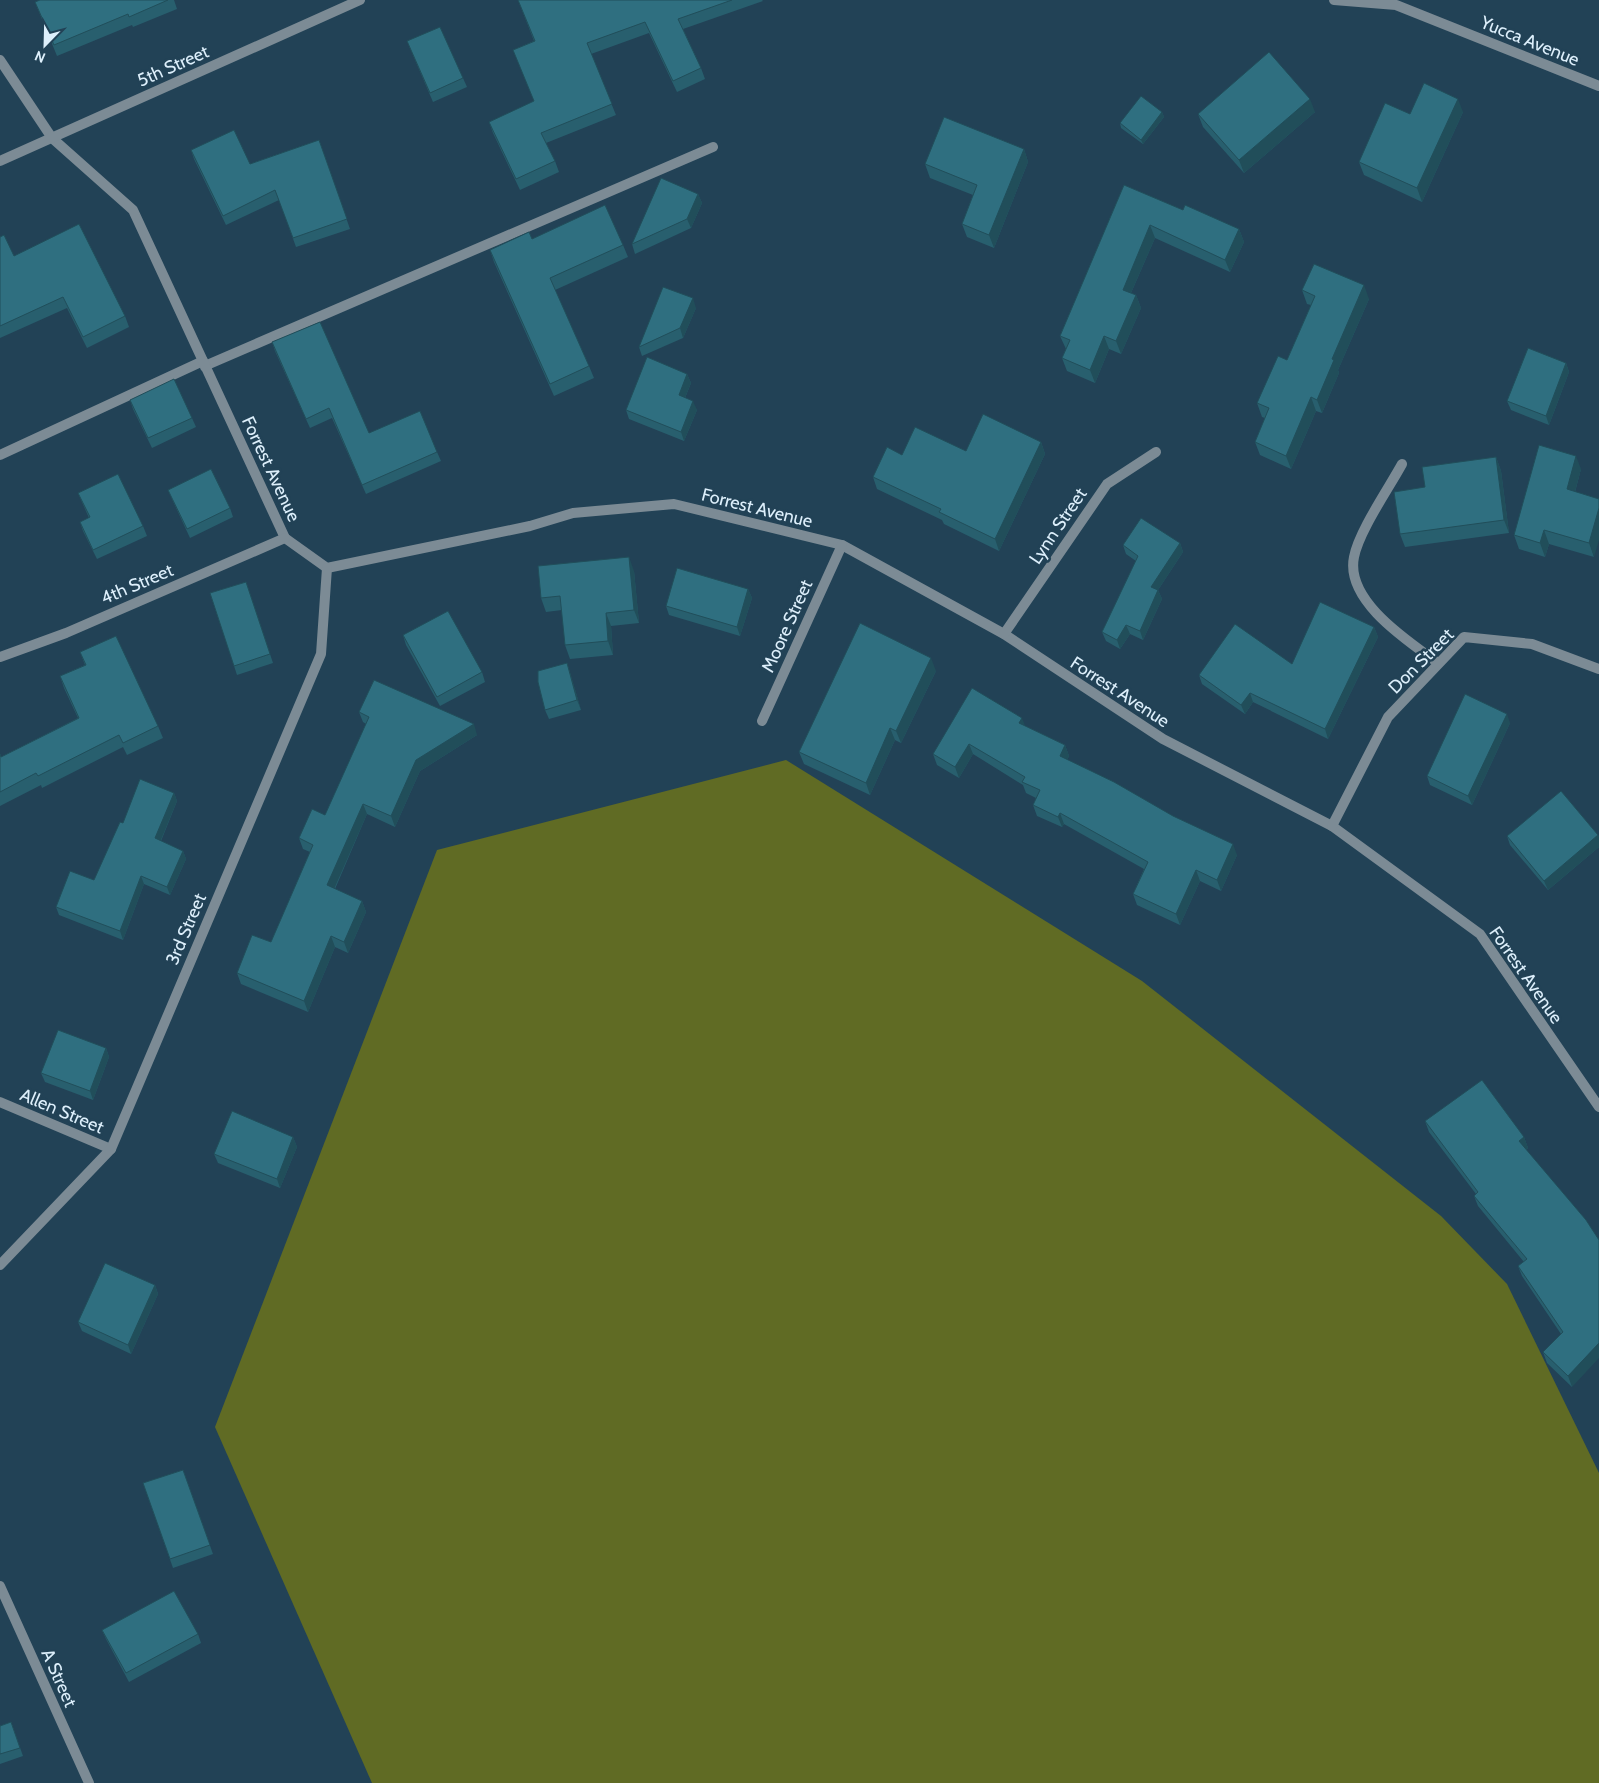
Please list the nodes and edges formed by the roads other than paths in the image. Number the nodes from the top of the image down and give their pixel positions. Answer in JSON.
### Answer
{"nodes":[{"id":1,"x":360,"y":0,"type":"edge"},
{"id":2,"x":1334,"y":0,"type":"edge"},
{"id":3,"x":0,"y":60,"type":"edge"},
{"id":4,"x":1599,"y":86,"type":"edge"},
{"id":5,"x":52,"y":138,"type":"junction"},
{"id":6,"x":713,"y":147,"type":"dead end"},
{"id":7,"x":0,"y":161,"type":"edge"},
{"id":8,"x":204,"y":364,"type":"junction"},
{"id":9,"x":1156,"y":452,"type":"dead end"},
{"id":10,"x":0,"y":455,"type":"edge"},
{"id":11,"x":1402,"y":464,"type":"dead end"},
{"id":12,"x":285,"y":538,"type":"junction"},
{"id":13,"x":842,"y":545,"type":"junction"},
{"id":14,"x":327,"y":568,"type":"junction"},
{"id":15,"x":1004,"y":634,"type":"junction"},
{"id":16,"x":0,"y":657,"type":"edge"},
{"id":17,"x":1438,"y":663,"type":"junction"},
{"id":18,"x":1599,"y":668,"type":"edge"},
{"id":19,"x":762,"y":721,"type":"dead end"},
{"id":20,"x":1332,"y":826,"type":"junction"},
{"id":21,"x":0,"y":1102,"type":"edge"},
{"id":22,"x":1599,"y":1107,"type":"edge"},
{"id":23,"x":110,"y":1150,"type":"junction"},
{"id":24,"x":0,"y":1265,"type":"edge"},
{"id":25,"x":0,"y":1586,"type":"edge"},
{"id":26,"x":89,"y":1783,"type":"edge"}],
"edges":[{"from":1,"to":5,"type":"street","name":"5th Street"},
{"from":2,"to":4,"type":"street","name":"Yucca Avenue"},
{"from":3,"to":5,"type":"street","name":"Forrest Avenue"},
{"from":5,"to":7,"type":"street","name":"5th Street"},
{"from":5,"to":8,"type":"street","name":"Forrest Avenue"},
{"from":6,"to":8,"type":"street"},
{"from":8,"to":10,"type":"street"},
{"from":8,"to":12,"type":"street","name":"Forrest Avenue"},
{"from":9,"to":15,"type":"street","name":"Lynn Street"},
{"from":11,"to":17,"type":"street"},
{"from":12,"to":14,"type":"street","name":"Forrest Avenue"},
{"from":12,"to":16,"type":"street","name":"4th Street"},
{"from":13,"to":14,"type":"street","name":"Forrest Avenue"},
{"from":13,"to":15,"type":"street","name":"Forrest Avenue"},
{"from":13,"to":19,"type":"street","name":"Moore Street"},
{"from":14,"to":23,"type":"street","name":"3rd Street"},
{"from":15,"to":20,"type":"street","name":"Forrest Avenue"},
{"from":17,"to":18,"type":"street","name":"Don Street"},
{"from":17,"to":20,"type":"street","name":"Don Street"},
{"from":20,"to":22,"type":"street","name":"Forrest Avenue"},
{"from":21,"to":23,"type":"street","name":"Allen Street"},
{"from":23,"to":24,"type":"street","name":"3rd Street"},
{"from":25,"to":26,"type":"street","name":"A Street"}]}
